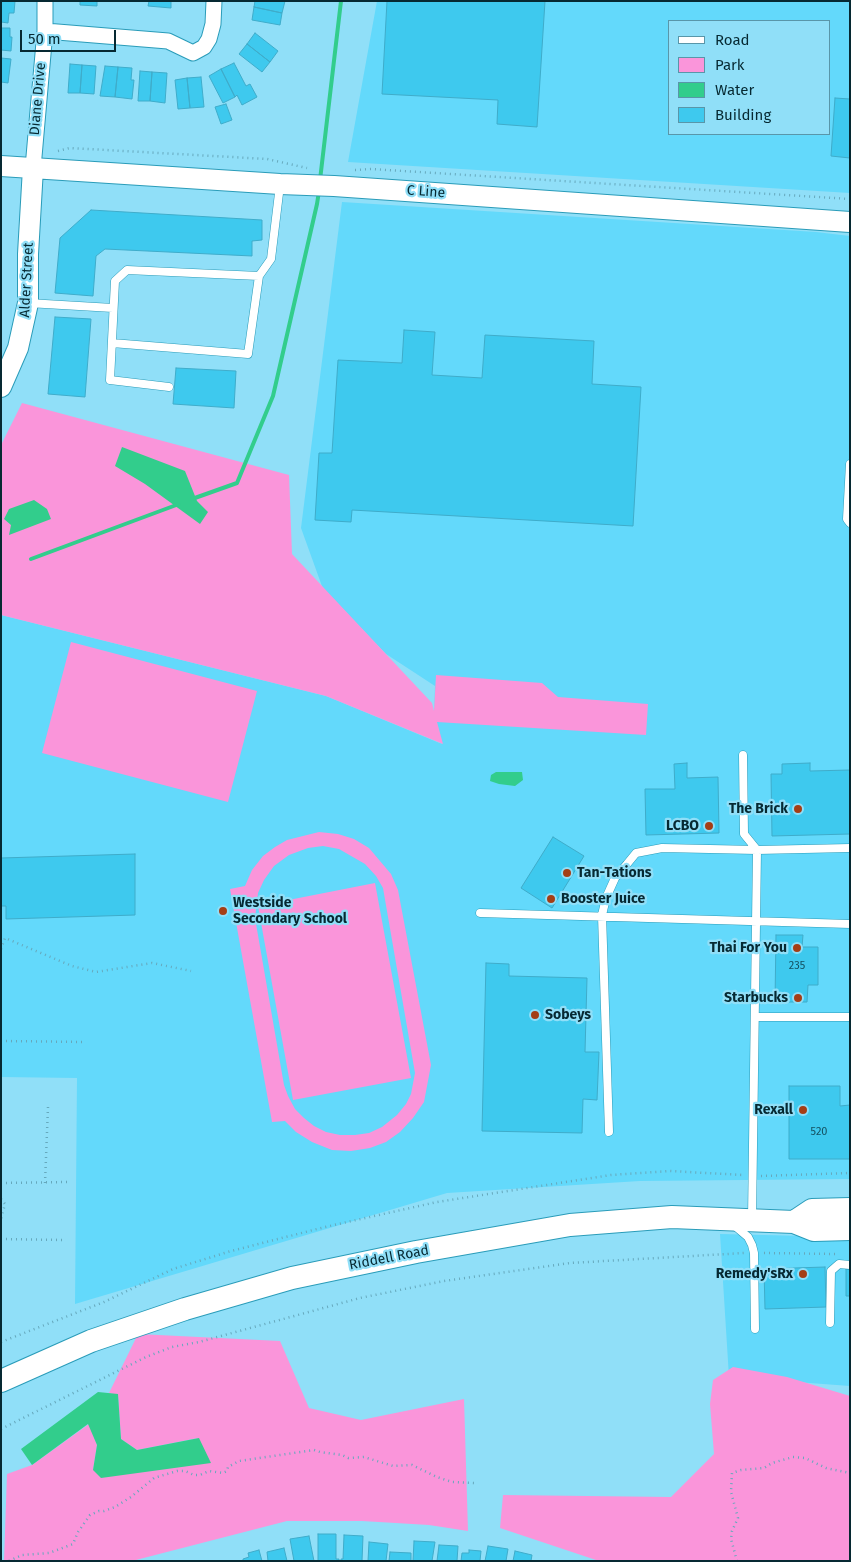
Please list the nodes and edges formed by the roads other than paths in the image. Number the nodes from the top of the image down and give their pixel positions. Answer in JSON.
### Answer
{"nodes":[{"id":1,"x":45,"y":1,"type":"edge"},
{"id":2,"x":214,"y":1,"type":"edge"},
{"id":3,"x":45,"y":31,"type":"junction"},
{"id":4,"x":1,"y":166,"type":"edge"},
{"id":5,"x":33,"y":168,"type":"junction"},
{"id":6,"x":280,"y":184,"type":"junction"},
{"id":7,"x":850,"y":222,"type":"edge"},
{"id":8,"x":259,"y":276,"type":"junction"},
{"id":9,"x":28,"y":303,"type":"junction"},
{"id":10,"x":113,"y":308,"type":"junction"},
{"id":11,"x":112,"y":343,"type":"junction"},
{"id":12,"x":1,"y":387,"type":"edge"},
{"id":13,"x":169,"y":387,"type":"dead end"},
{"id":14,"x":850,"y":464,"type":"edge"},
{"id":15,"x":850,"y":523,"type":"edge"},
{"id":16,"x":743,"y":756,"type":"dead end"},
{"id":17,"x":850,"y":848,"type":"edge"},
{"id":18,"x":757,"y":850,"type":"junction"},
{"id":19,"x":480,"y":913,"type":"dead end"},
{"id":20,"x":602,"y":915,"type":"junction"},
{"id":21,"x":756,"y":921,"type":"junction"},
{"id":22,"x":850,"y":924,"type":"edge"},
{"id":23,"x":756,"y":1017,"type":"junction"},
{"id":24,"x":850,"y":1017,"type":"edge"},
{"id":25,"x":609,"y":1132,"type":"dead end"},
{"id":26,"x":850,"y":1209,"type":"edge"},
{"id":27,"x":726,"y":1218,"type":"junction"},
{"id":28,"x":752,"y":1219,"type":"junction"},
{"id":29,"x":794,"y":1222,"type":"junction"},
{"id":30,"x":850,"y":1229,"type":"edge"},
{"id":31,"x":850,"y":1264,"type":"edge"},
{"id":32,"x":830,"y":1323,"type":"dead end"},
{"id":33,"x":754,"y":1329,"type":"dead end"},
{"id":34,"x":1,"y":1381,"type":"edge"}],
"edges":[{"from":1,"to":3,"type":"street","name":"Diane Drive"},
{"from":2,"to":3,"type":"street"},
{"from":3,"to":5,"type":"street","name":"Diane Drive"},
{"from":4,"to":5,"type":"street","name":"C Line"},
{"from":5,"to":6,"type":"street","name":"C Line"},
{"from":5,"to":9,"type":"street","name":"Alder Street"},
{"from":6,"to":7,"type":"street","name":"C Line"},
{"from":6,"to":8,"type":"lane"},
{"from":8,"to":10,"type":"lane"},
{"from":8,"to":11,"type":"lane"},
{"from":9,"to":10,"type":"lane"},
{"from":9,"to":12,"type":"street","name":"Alder Street"},
{"from":10,"to":11,"type":"lane"},
{"from":11,"to":13,"type":"lane"},
{"from":14,"to":15,"type":"lane"},
{"from":16,"to":18,"type":"lane"},
{"from":17,"to":18,"type":"lane"},
{"from":18,"to":20,"type":"lane"},
{"from":18,"to":21,"type":"lane"},
{"from":19,"to":20,"type":"lane"},
{"from":20,"to":21,"type":"lane"},
{"from":20,"to":25,"type":"lane"},
{"from":21,"to":22,"type":"lane"},
{"from":21,"to":23,"type":"lane"},
{"from":23,"to":24,"type":"lane"},
{"from":23,"to":28,"type":"lane"},
{"from":26,"to":29,"type":"main road"},
{"from":27,"to":28,"type":"main road","name":"Riddell Road"},
{"from":27,"to":33,"type":"lane"},
{"from":27,"to":34,"type":"main road","name":"Riddell Road"},
{"from":28,"to":29,"type":"main road","name":"Riddell Road"},
{"from":29,"to":30,"type":"main road","name":"Riddell Road"},
{"from":31,"to":32,"type":"lane"}]}
